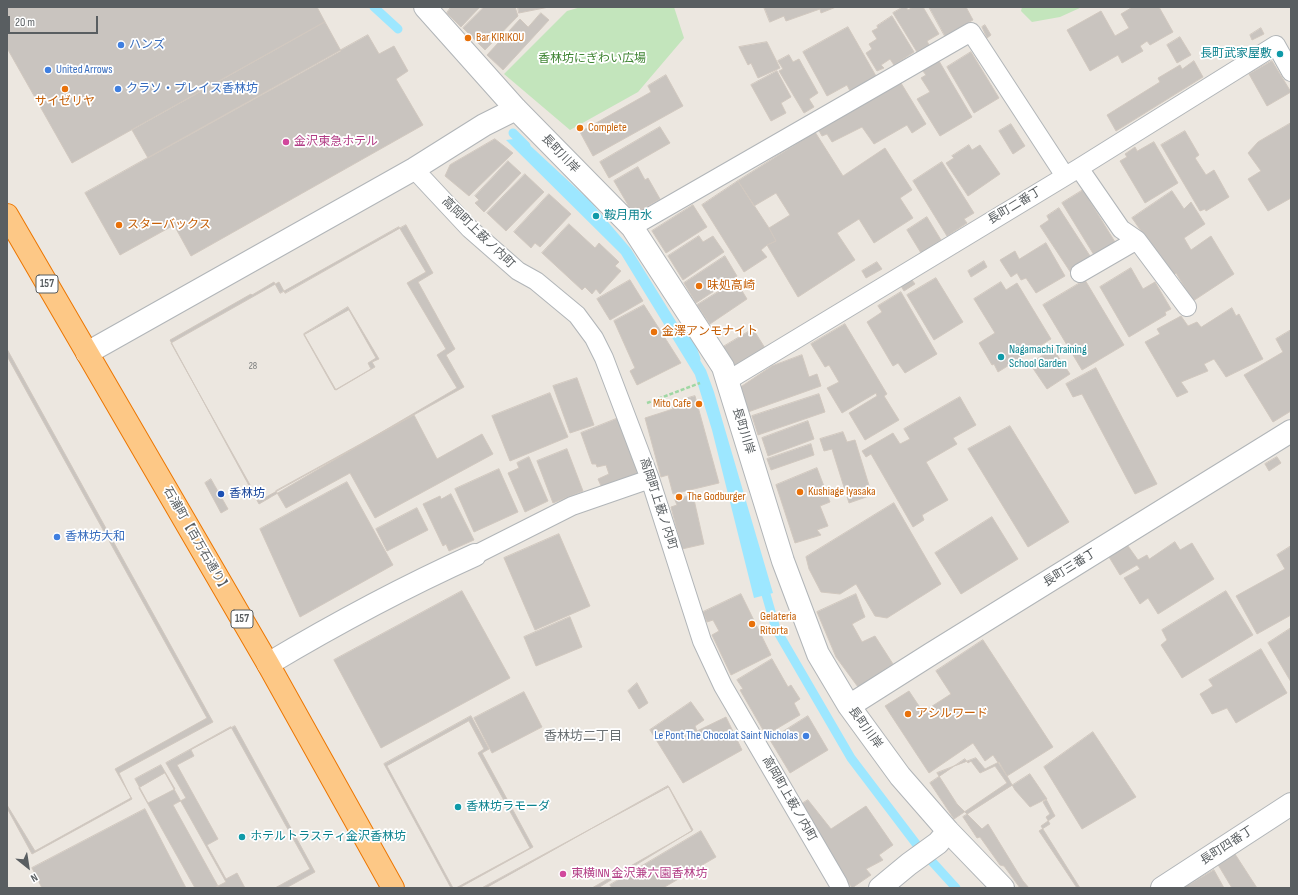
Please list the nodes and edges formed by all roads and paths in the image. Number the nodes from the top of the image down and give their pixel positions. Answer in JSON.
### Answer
{"nodes":[{"id":1,"x":430,"y":10,"type":"edge"},
{"id":2,"x":1291,"y":72,"type":"edge"},
{"id":3,"x":511,"y":111,"type":"junction"},
{"id":4,"x":414,"y":169,"type":"junction"},
{"id":5,"x":1072,"y":172,"type":"junction"},
{"id":6,"x":7,"y":215,"type":"edge"},
{"id":7,"x":632,"y":227,"type":"junction"},
{"id":8,"x":1137,"y":240,"type":"junction"},
{"id":9,"x":1080,"y":273,"type":"dead end"},
{"id":10,"x":1187,"y":307,"type":"dead end"},
{"id":11,"x":87,"y":353,"type":"junction"},
{"id":12,"x":726,"y":378,"type":"junction"},
{"id":13,"x":625,"y":411,"type":"junction"},
{"id":14,"x":1291,"y":431,"type":"edge"},
{"id":15,"x":650,"y":479,"type":"junction"},
{"id":16,"x":475,"y":554,"type":"joint"},
{"id":17,"x":268,"y":664,"type":"junction"},
{"id":18,"x":849,"y":706,"type":"junction"},
{"id":19,"x":1291,"y":804,"type":"edge"},
{"id":20,"x":943,"y":837,"type":"junction"},
{"id":21,"x":393,"y":888,"type":"edge"},
{"id":22,"x":840,"y":888,"type":"edge"},
{"id":23,"x":880,"y":888,"type":"edge"},
{"id":24,"x":1003,"y":888,"type":"edge"},
{"id":25,"x":1162,"y":888,"type":"edge"}],
"edges":[{"from":1,"to":3,"type":"street","name":"長町川岸"},
{"from":2,"to":5,"type":"lane","name":"長町二番丁"},
{"from":3,"to":4,"type":"street"},
{"from":3,"to":7,"type":"street","name":"長町川岸"},
{"from":4,"to":11,"type":"street"},
{"from":4,"to":13,"type":"lane","name":"高岡町上薮ノ内町"},
{"from":5,"to":7,"type":"lane"},
{"from":5,"to":8,"type":"lane"},
{"from":5,"to":12,"type":"lane","name":"長町二番丁"},
{"from":6,"to":11,"type":"highway","name":"石浦町【百万石通り】","number":"157"},
{"from":7,"to":12,"type":"street","name":"長町川岸"},
{"from":8,"to":9,"type":"lane"},
{"from":8,"to":10,"type":"lane"},
{"from":11,"to":17,"type":"highway","name":"石浦町【百万石通り】","number":"157"},
{"from":12,"to":13,"type":"path"},
{"from":12,"to":18,"type":"street","name":"長町川岸"},
{"from":13,"to":15,"type":"lane","name":"高岡町上薮ノ内町"},
{"from":14,"to":18,"type":"street","name":"長町三番丁"},
{"from":15,"to":16,"type":"lane"},
{"from":15,"to":22,"type":"lane","name":"高岡町上薮ノ内町"},
{"from":16,"to":17,"type":"street"},
{"from":17,"to":21,"type":"highway","name":"石浦町【百万石通り】","number":"157"},
{"from":18,"to":20,"type":"street","name":"長町川岸"},
{"from":19,"to":25,"type":"street","name":"長町四番丁"},
{"from":20,"to":23,"type":"street"},
{"from":20,"to":24,"type":"street","name":"長町川岸"}]}
